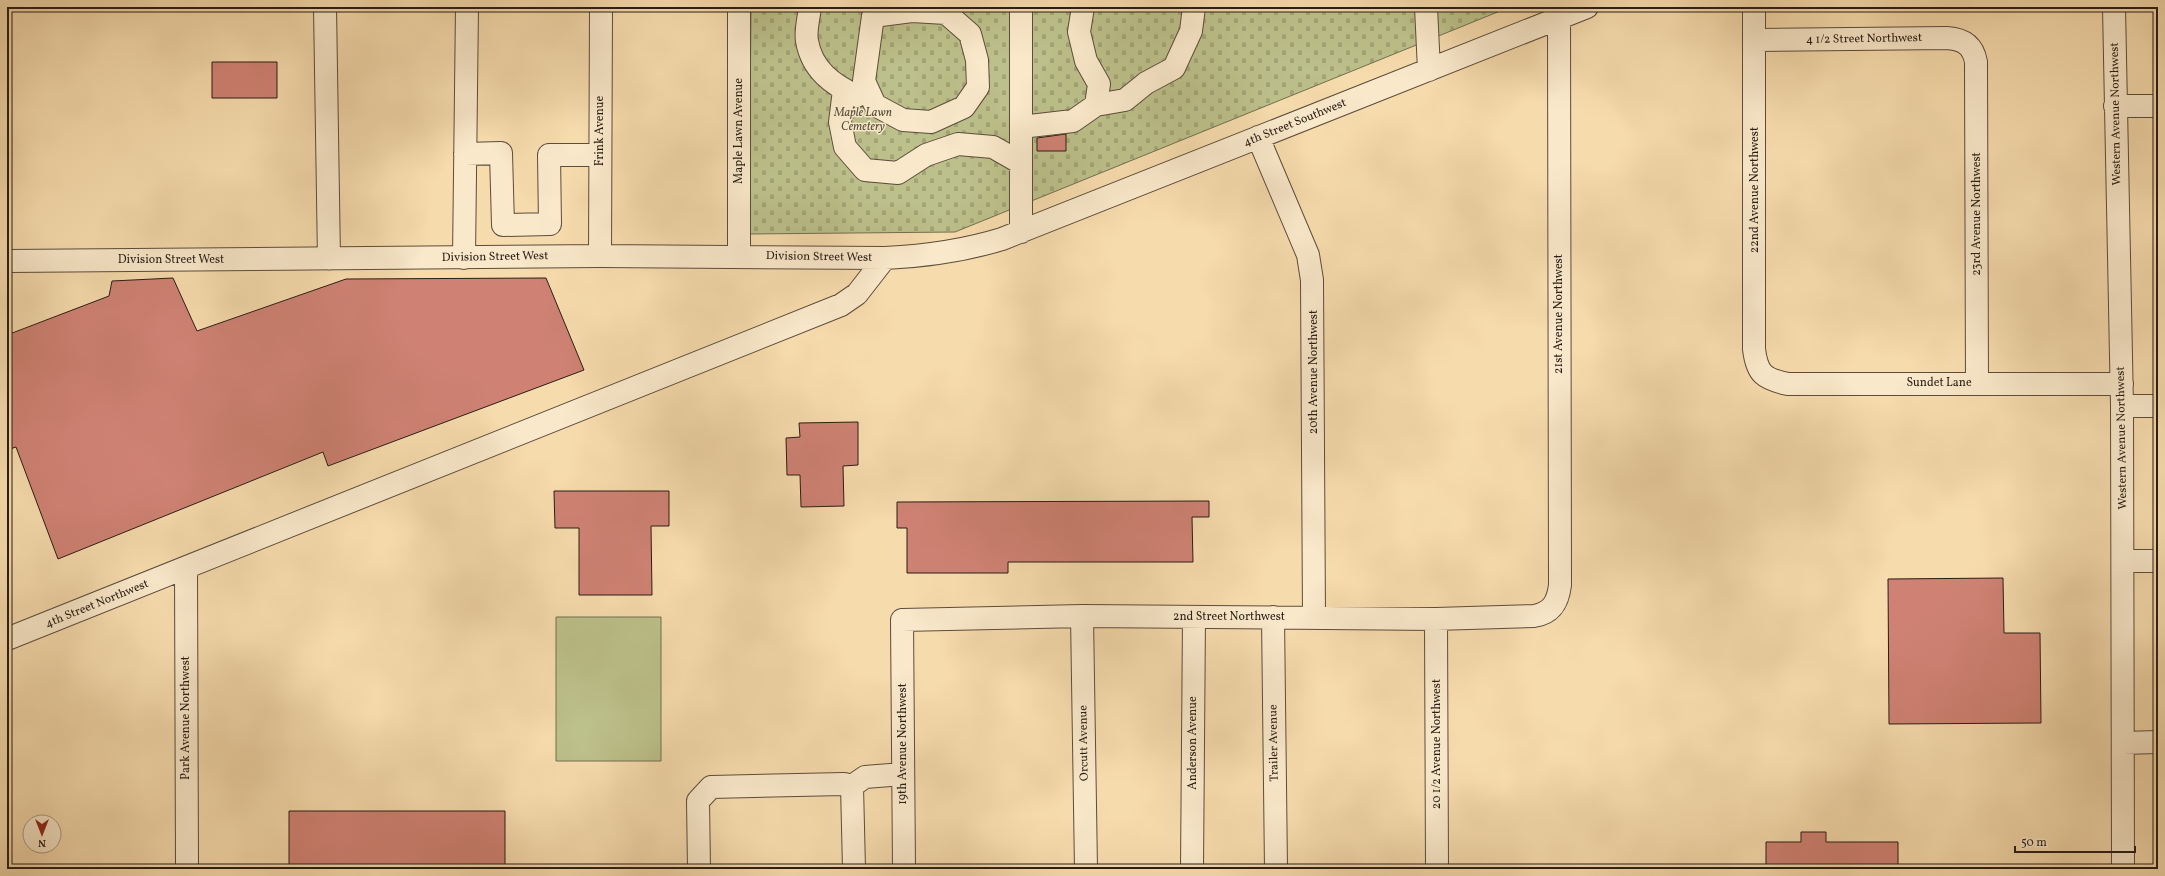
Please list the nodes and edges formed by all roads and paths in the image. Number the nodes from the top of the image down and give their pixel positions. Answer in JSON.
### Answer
{"nodes":[{"id":1,"x":325,"y":7,"type":"edge"},
{"id":2,"x":467,"y":7,"type":"edge"},
{"id":3,"x":601,"y":7,"type":"edge"},
{"id":4,"x":739,"y":7,"type":"edge"},
{"id":5,"x":810,"y":7,"type":"edge"},
{"id":6,"x":1021,"y":7,"type":"edge"},
{"id":7,"x":1083,"y":7,"type":"edge"},
{"id":8,"x":1194,"y":7,"type":"edge"},
{"id":9,"x":1426,"y":7,"type":"edge"},
{"id":10,"x":1587,"y":7,"type":"edge"},
{"id":11,"x":1754,"y":7,"type":"edge"},
{"id":12,"x":2114,"y":7,"type":"edge"},
{"id":13,"x":945,"y":10,"type":"edge"},
{"id":14,"x":868,"y":11,"type":"edge"},
{"id":15,"x":1559,"y":18,"type":"junction"},
{"id":16,"x":1756,"y":40,"type":"junction"},
{"id":17,"x":1970,"y":46,"type":"joint"},
{"id":18,"x":1429,"y":70,"type":"junction"},
{"id":19,"x":844,"y":90,"type":"junction"},
{"id":20,"x":875,"y":105,"type":"junction"},
{"id":21,"x":1096,"y":105,"type":"junction"},
{"id":22,"x":2115,"y":106,"type":"junction"},
{"id":23,"x":2158,"y":106,"type":"edge"},
{"id":24,"x":1021,"y":127,"type":"junction"},
{"id":25,"x":1258,"y":137,"type":"junction"},
{"id":26,"x":465,"y":154,"type":"junction"},
{"id":27,"x":600,"y":155,"type":"junction"},
{"id":28,"x":1021,"y":163,"type":"junction"},
{"id":29,"x":1012,"y":236,"type":"junction"},
{"id":30,"x":600,"y":256,"type":"junction"},
{"id":31,"x":739,"y":256,"type":"junction"},
{"id":32,"x":464,"y":258,"type":"junction"},
{"id":33,"x":885,"y":258,"type":"junction"},
{"id":34,"x":329,"y":259,"type":"junction"},
{"id":35,"x":7,"y":261,"type":"edge"},
{"id":36,"x":1760,"y":372,"type":"joint"},
{"id":37,"x":1977,"y":383,"type":"junction"},
{"id":38,"x":2122,"y":384,"type":"junction"},
{"id":39,"x":2122,"y":406,"type":"junction"},
{"id":40,"x":2158,"y":406,"type":"edge"},
{"id":41,"x":2124,"y":561,"type":"junction"},
{"id":42,"x":2158,"y":561,"type":"edge"},
{"id":43,"x":186,"y":568,"type":"junction"},
{"id":44,"x":1553,"y":607,"type":"joint"},
{"id":45,"x":1082,"y":616,"type":"junction"},
{"id":46,"x":1194,"y":618,"type":"junction"},
{"id":47,"x":1273,"y":618,"type":"junction"},
{"id":48,"x":1314,"y":618,"type":"junction"},
{"id":49,"x":1436,"y":618,"type":"junction"},
{"id":50,"x":902,"y":620,"type":"joint"},
{"id":51,"x":7,"y":639,"type":"edge"},
{"id":52,"x":2158,"y":742,"type":"edge"},
{"id":53,"x":2123,"y":743,"type":"junction"},
{"id":54,"x":904,"y":774,"type":"junction"},
{"id":55,"x":852,"y":786,"type":"junction"},
{"id":56,"x":187,"y":869,"type":"edge"},
{"id":57,"x":699,"y":869,"type":"edge"},
{"id":58,"x":854,"y":869,"type":"edge"},
{"id":59,"x":904,"y":869,"type":"edge"},
{"id":60,"x":1086,"y":869,"type":"edge"},
{"id":61,"x":1192,"y":869,"type":"edge"},
{"id":62,"x":1276,"y":869,"type":"edge"},
{"id":63,"x":1437,"y":869,"type":"edge"},
{"id":64,"x":2123,"y":869,"type":"edge"}],
"edges":[{"from":1,"to":34,"type":"street"},
{"from":2,"to":26,"type":"street"},
{"from":3,"to":27,"type":"street","name":"Frink Avenue"},
{"from":4,"to":31,"type":"street","name":"Maple Lawn Avenue"},
{"from":5,"to":19,"type":"street"},
{"from":6,"to":24,"type":"street"},
{"from":7,"to":21,"type":"street"},
{"from":8,"to":21,"type":"street"},
{"from":9,"to":18,"type":"street"},
{"from":10,"to":15,"type":"street","name":"4th Street Southwest"},
{"from":11,"to":16,"type":"street","name":"22nd Avenue Northwest"},
{"from":12,"to":22,"type":"street","name":"Western Avenue Northwest"},
{"from":13,"to":14,"type":"street"},
{"from":13,"to":20,"type":"street"},
{"from":14,"to":20,"type":"street"},
{"from":15,"to":18,"type":"street","name":"4th Street Southwest"},
{"from":15,"to":44,"type":"street","name":"21st Avenue Northwest"},
{"from":16,"to":17,"type":"street","name":"4 1/2 Street Northwest"},
{"from":16,"to":36,"type":"street","name":"22nd Avenue Northwest"},
{"from":17,"to":37,"type":"street","name":"23rd Avenue Northwest"},
{"from":18,"to":25,"type":"street","name":"4th Street Southwest"},
{"from":19,"to":20,"type":"street"},
{"from":19,"to":28,"type":"street"},
{"from":21,"to":24,"type":"street"},
{"from":22,"to":23,"type":"street"},
{"from":22,"to":38,"type":"street","name":"Western Avenue Northwest"},
{"from":24,"to":28,"type":"street"},
{"from":25,"to":29,"type":"street","name":"4th Street Southwest"},
{"from":25,"to":48,"type":"street","name":"20th Avenue Northwest"},
{"from":26,"to":27,"type":"street"},
{"from":26,"to":32,"type":"street"},
{"from":27,"to":30,"type":"street","name":"Frink Avenue"},
{"from":28,"to":29,"type":"street"},
{"from":29,"to":33,"type":"street","name":"4th Street Southwest"},
{"from":30,"to":31,"type":"street","name":"Division Street West"},
{"from":30,"to":32,"type":"street","name":"Division Street West"},
{"from":31,"to":33,"type":"street","name":"Division Street West"},
{"from":32,"to":34,"type":"street","name":"Division Street West"},
{"from":33,"to":43,"type":"street","name":"Division Street West"},
{"from":34,"to":35,"type":"street","name":"Division Street West"},
{"from":36,"to":37,"type":"street","name":"Sundet Lane"},
{"from":37,"to":38,"type":"street","name":"Sundet Lane"},
{"from":38,"to":39,"type":"street","name":"Western Avenue Northwest"},
{"from":39,"to":40,"type":"street"},
{"from":39,"to":41,"type":"street","name":"Western Avenue Northwest"},
{"from":41,"to":42,"type":"street"},
{"from":41,"to":53,"type":"street","name":"Western Avenue Northwest"},
{"from":43,"to":51,"type":"street","name":"4th Street Northwest"},
{"from":43,"to":56,"type":"street","name":"Park Avenue Northwest"},
{"from":44,"to":49,"type":"street","name":"2nd Street Northwest"},
{"from":45,"to":46,"type":"street","name":"2nd Street Northwest"},
{"from":45,"to":50,"type":"street","name":"2nd Street Northwest"},
{"from":45,"to":60,"type":"street","name":"Orcutt Avenue"},
{"from":46,"to":47,"type":"street","name":"2nd Street Northwest"},
{"from":46,"to":61,"type":"street","name":"Anderson Avenue"},
{"from":47,"to":48,"type":"street","name":"2nd Street Northwest"},
{"from":47,"to":62,"type":"street","name":"Trailer Avenue"},
{"from":48,"to":49,"type":"street","name":"2nd Street Northwest"},
{"from":49,"to":63,"type":"street","name":"20 1/2 Avenue Northwest"},
{"from":50,"to":54,"type":"street","name":"19th Avenue Northwest"},
{"from":52,"to":53,"type":"street"},
{"from":53,"to":64,"type":"street","name":"Western Avenue Northwest"},
{"from":54,"to":55,"type":"street"},
{"from":54,"to":59,"type":"street","name":"19th Avenue Northwest"},
{"from":55,"to":57,"type":"street"},
{"from":55,"to":58,"type":"street"}]}
